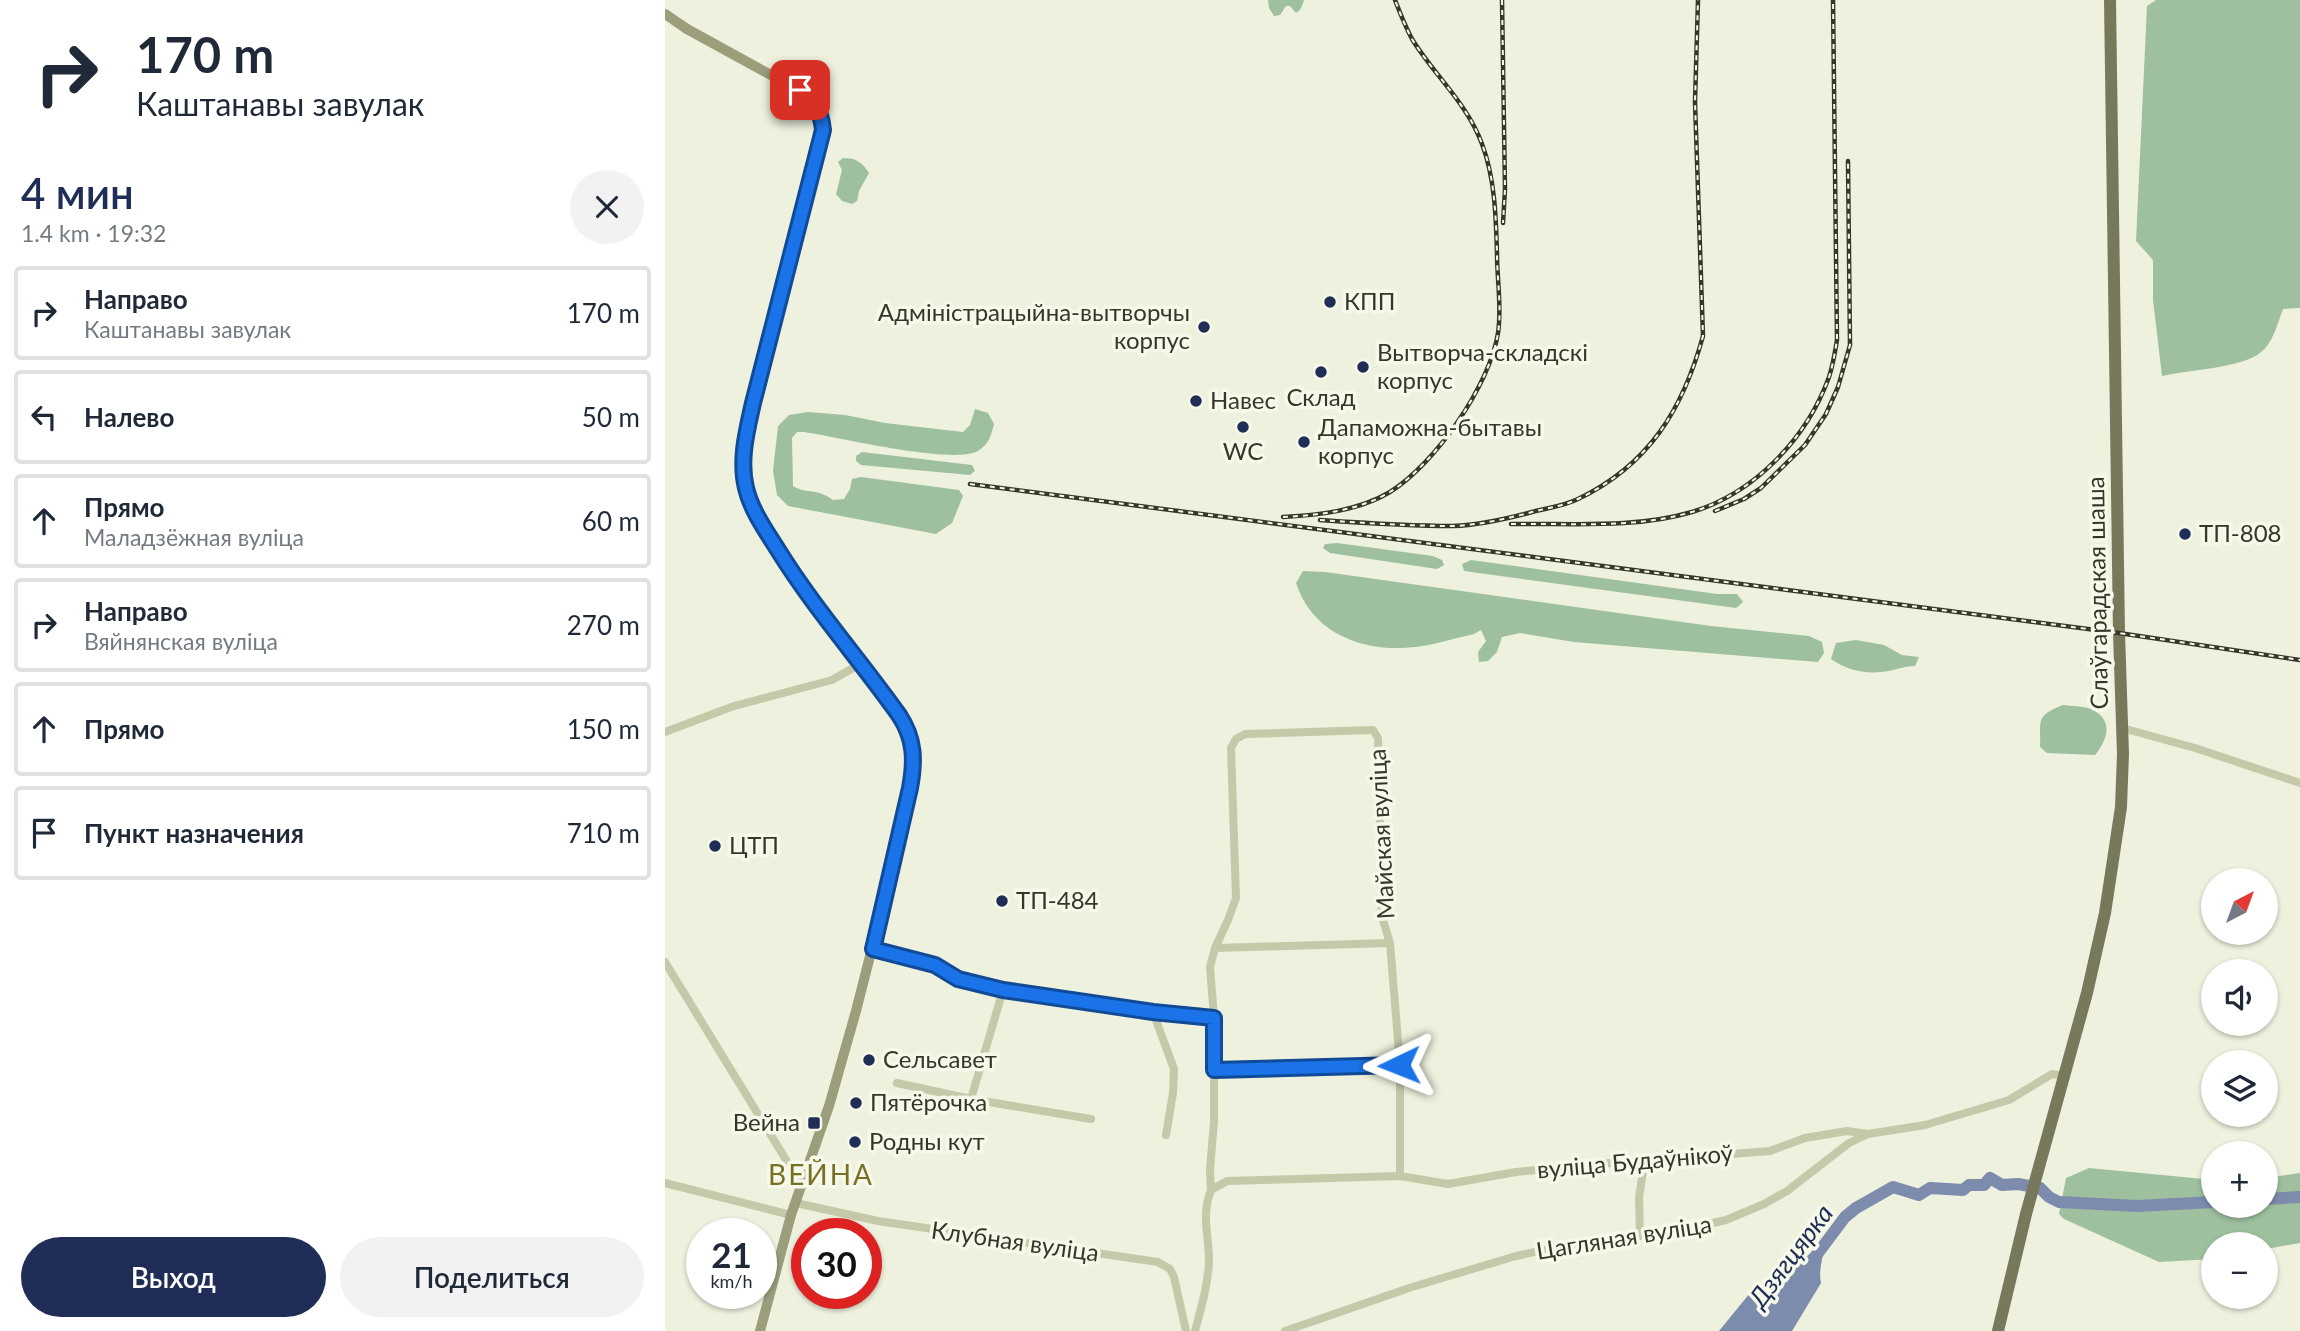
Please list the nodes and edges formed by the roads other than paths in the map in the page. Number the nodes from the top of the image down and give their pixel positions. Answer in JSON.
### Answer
{"nodes":[{"id":1,"x":2110,"y":0,"type":"edge"},
{"id":2,"x":665,"y":14,"type":"edge"},
{"id":3,"x":860,"y":664,"type":"junction"},
{"id":4,"x":2122,"y":728,"type":"junction"},
{"id":5,"x":665,"y":732,"type":"edge"},
{"id":6,"x":2300,"y":783,"type":"edge"},
{"id":7,"x":1390,"y":943,"type":"junction"},
{"id":8,"x":1215,"y":948,"type":"junction"},
{"id":9,"x":873,"y":949,"type":"junction"},
{"id":10,"x":665,"y":962,"type":"edge"},
{"id":11,"x":1003,"y":990,"type":"junction"},
{"id":12,"x":1153,"y":1012,"type":"junction"},
{"id":13,"x":1214,"y":1018,"type":"junction"},
{"id":14,"x":1399,"y":1065,"type":"junction"},
{"id":15,"x":1214,"y":1070,"type":"junction"},
{"id":16,"x":2065,"y":1076,"type":"junction"},
{"id":17,"x":897,"y":1083,"type":"dead end"},
{"id":18,"x":971,"y":1099,"type":"junction"},
{"id":19,"x":1091,"y":1119,"type":"dead end"},
{"id":20,"x":1868,"y":1134,"type":"junction"},
{"id":21,"x":1166,"y":1135,"type":"dead end"},
{"id":22,"x":1645,"y":1159,"type":"junction"},
{"id":23,"x":809,"y":1166,"type":"junction"},
{"id":24,"x":791,"y":1168,"type":"junction"},
{"id":25,"x":1400,"y":1176,"type":"junction"},
{"id":26,"x":665,"y":1182,"type":"edge"},
{"id":27,"x":1211,"y":1190,"type":"junction"},
{"id":28,"x":798,"y":1197,"type":"junction"},
{"id":29,"x":791,"y":1215,"type":"junction"},
{"id":30,"x":1640,"y":1236,"type":"junction"},
{"id":31,"x":760,"y":1331,"type":"edge"},
{"id":32,"x":1186,"y":1331,"type":"edge"},
{"id":33,"x":1195,"y":1331,"type":"edge"},
{"id":34,"x":1285,"y":1331,"type":"edge"},
{"id":35,"x":1998,"y":1331,"type":"edge"}],
"edges":[{"from":1,"to":4,"type":"main road","name":"Слаўгарадская шаша"},
{"from":2,"to":3,"type":"street"},
{"from":3,"to":5,"type":"street"},
{"from":3,"to":9,"type":"street"},
{"from":4,"to":6,"type":"street"},
{"from":4,"to":16,"type":"main road","name":"Слаўгарадская шаша"},
{"from":7,"to":8,"type":"street"},
{"from":7,"to":8,"type":"street","name":"Майская вуліца"},
{"from":7,"to":14,"type":"street","name":"Майская вуліца"},
{"from":8,"to":13,"type":"street"},
{"from":9,"to":11,"type":"street"},
{"from":9,"to":23,"type":"street"},
{"from":10,"to":24,"type":"street"},
{"from":11,"to":12,"type":"street"},
{"from":11,"to":18,"type":"street"},
{"from":12,"to":13,"type":"street"},
{"from":12,"to":21,"type":"street"},
{"from":13,"to":15,"type":"street"},
{"from":14,"to":15,"type":"street"},
{"from":14,"to":25,"type":"street","name":"Майская вуліца"},
{"from":15,"to":27,"type":"street"},
{"from":16,"to":20,"type":"street","name":"Цагляная вуліца"},
{"from":16,"to":35,"type":"main road","name":"Слаўгарадская шаша"},
{"from":17,"to":18,"type":"street"},
{"from":18,"to":19,"type":"street"},
{"from":20,"to":22,"type":"street","name":"вуліца Будаўнікоў"},
{"from":20,"to":30,"type":"street","name":"Цагляная вуліца"},
{"from":22,"to":25,"type":"street","name":"вуліца Будаўнікоў"},
{"from":22,"to":30,"type":"street"},
{"from":23,"to":24,"type":"street"},
{"from":23,"to":28,"type":"street"},
{"from":24,"to":28,"type":"street"},
{"from":25,"to":27,"type":"street","name":"вуліца Будаўнікоў"},
{"from":26,"to":29,"type":"street"},
{"from":27,"to":33,"type":"street"},
{"from":28,"to":29,"type":"street"},
{"from":28,"to":32,"type":"street","name":"Клубная вуліца"},
{"from":29,"to":31,"type":"street"},
{"from":30,"to":34,"type":"street","name":"Цагляная вуліца"}]}
